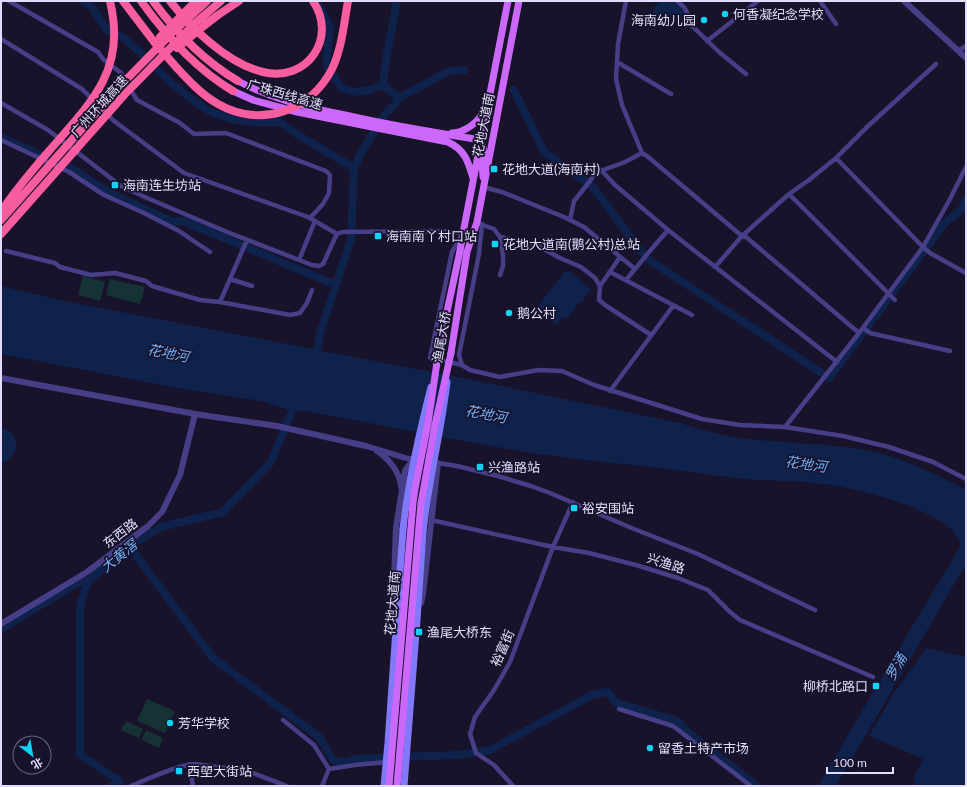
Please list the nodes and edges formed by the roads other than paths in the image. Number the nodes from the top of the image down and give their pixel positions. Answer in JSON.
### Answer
{"nodes":[{"id":1,"x":9,"y":1,"type":"edge"},
{"id":2,"x":110,"y":1,"type":"edge"},
{"id":3,"x":123,"y":1,"type":"edge"},
{"id":4,"x":141,"y":1,"type":"edge"},
{"id":5,"x":153,"y":1,"type":"edge"},
{"id":6,"x":170,"y":1,"type":"edge"},
{"id":7,"x":196,"y":1,"type":"edge"},
{"id":8,"x":207,"y":1,"type":"edge"},
{"id":9,"x":221,"y":1,"type":"edge"},
{"id":10,"x":235,"y":1,"type":"edge"},
{"id":11,"x":238,"y":1,"type":"edge"},
{"id":12,"x":313,"y":1,"type":"edge"},
{"id":13,"x":348,"y":1,"type":"edge"},
{"id":14,"x":508,"y":1,"type":"edge"},
{"id":15,"x":519,"y":1,"type":"edge"},
{"id":16,"x":626,"y":1,"type":"edge"},
{"id":17,"x":677,"y":1,"type":"edge"},
{"id":18,"x":758,"y":1,"type":"edge"},
{"id":19,"x":820,"y":1,"type":"edge"},
{"id":20,"x":904,"y":1,"type":"edge"},
{"id":21,"x":836,"y":24,"type":"dead end"},
{"id":22,"x":205,"y":25,"type":"junction"},
{"id":23,"x":1,"y":39,"type":"edge"},
{"id":24,"x":707,"y":41,"type":"junction"},
{"id":25,"x":966,"y":46,"type":"edge"},
{"id":26,"x":958,"y":51,"type":"junction"},
{"id":27,"x":966,"y":58,"type":"edge"},
{"id":28,"x":617,"y":62,"type":"junction"},
{"id":29,"x":936,"y":64,"type":"dead end"},
{"id":30,"x":746,"y":74,"type":"dead end"},
{"id":31,"x":238,"y":81,"type":"joint"},
{"id":32,"x":233,"y":91,"type":"joint"},
{"id":33,"x":126,"y":94,"type":"junction"},
{"id":34,"x":671,"y":94,"type":"dead end"},
{"id":35,"x":489,"y":102,"type":"junction"},
{"id":36,"x":1,"y":103,"type":"edge"},
{"id":37,"x":100,"y":108,"type":"junction"},
{"id":38,"x":367,"y":123,"type":"junction"},
{"id":39,"x":388,"y":127,"type":"junction"},
{"id":40,"x":443,"y":133,"type":"junction"},
{"id":41,"x":1,"y":140,"type":"edge"},
{"id":42,"x":480,"y":143,"type":"junction"},
{"id":43,"x":642,"y":153,"type":"junction"},
{"id":44,"x":836,"y":158,"type":"junction"},
{"id":45,"x":966,"y":167,"type":"edge"},
{"id":46,"x":601,"y":170,"type":"junction"},
{"id":47,"x":473,"y":180,"type":"junction"},
{"id":48,"x":484,"y":185,"type":"junction"},
{"id":49,"x":789,"y":194,"type":"junction"},
{"id":50,"x":1,"y":212,"type":"edge"},
{"id":51,"x":310,"y":218,"type":"junction"},
{"id":52,"x":1,"y":220,"type":"edge"},
{"id":53,"x":570,"y":220,"type":"junction"},
{"id":54,"x":315,"y":221,"type":"junction"},
{"id":55,"x":480,"y":223,"type":"junction"},
{"id":56,"x":668,"y":230,"type":"junction"},
{"id":57,"x":340,"y":233,"type":"junction"},
{"id":58,"x":463,"y":233,"type":"junction"},
{"id":59,"x":1,"y":234,"type":"edge"},
{"id":60,"x":742,"y":236,"type":"junction"},
{"id":61,"x":500,"y":237,"type":"junction"},
{"id":62,"x":245,"y":244,"type":"junction"},
{"id":63,"x":922,"y":247,"type":"junction"},
{"id":64,"x":6,"y":251,"type":"dead end"},
{"id":65,"x":464,"y":251,"type":"junction"},
{"id":66,"x":210,"y":252,"type":"dead end"},
{"id":67,"x":620,"y":257,"type":"junction"},
{"id":68,"x":299,"y":260,"type":"junction"},
{"id":69,"x":715,"y":267,"type":"junction"},
{"id":70,"x":635,"y":269,"type":"junction"},
{"id":71,"x":610,"y":272,"type":"junction"},
{"id":72,"x":966,"y":273,"type":"edge"},
{"id":73,"x":500,"y":275,"type":"dead end"},
{"id":74,"x":230,"y":279,"type":"junction"},
{"id":75,"x":626,"y":280,"type":"junction"},
{"id":76,"x":252,"y":286,"type":"dead end"},
{"id":77,"x":600,"y":286,"type":"junction"},
{"id":78,"x":312,"y":290,"type":"dead end"},
{"id":79,"x":888,"y":294,"type":"junction"},
{"id":80,"x":895,"y":300,"type":"dead end"},
{"id":81,"x":220,"y":302,"type":"junction"},
{"id":82,"x":673,"y":306,"type":"junction"},
{"id":83,"x":692,"y":315,"type":"dead end"},
{"id":84,"x":863,"y":328,"type":"junction"},
{"id":85,"x":859,"y":333,"type":"junction"},
{"id":86,"x":651,"y":335,"type":"junction"},
{"id":87,"x":440,"y":349,"type":"junction"},
{"id":88,"x":950,"y":351,"type":"dead end"},
{"id":89,"x":451,"y":353,"type":"junction"},
{"id":90,"x":837,"y":362,"type":"junction"},
{"id":91,"x":462,"y":366,"type":"junction"},
{"id":92,"x":1,"y":378,"type":"edge"},
{"id":93,"x":610,"y":391,"type":"junction"},
{"id":94,"x":195,"y":414,"type":"junction"},
{"id":95,"x":431,"y":424,"type":"junction"},
{"id":96,"x":785,"y":428,"type":"junction"},
{"id":97,"x":366,"y":446,"type":"junction"},
{"id":98,"x":418,"y":461,"type":"junction"},
{"id":99,"x":438,"y":462,"type":"junction"},
{"id":100,"x":966,"y":479,"type":"edge"},
{"id":101,"x":401,"y":494,"type":"junction"},
{"id":102,"x":573,"y":502,"type":"junction"},
{"id":103,"x":431,"y":520,"type":"junction"},
{"id":104,"x":553,"y":547,"type":"junction"},
{"id":105,"x":816,"y":610,"type":"dead end"},
{"id":106,"x":397,"y":619,"type":"junction"},
{"id":107,"x":417,"y":620,"type":"junction"},
{"id":108,"x":1,"y":624,"type":"edge"},
{"id":109,"x":873,"y":677,"type":"dead end"},
{"id":110,"x":619,"y":709,"type":"dead end"},
{"id":111,"x":283,"y":720,"type":"dead end"},
{"id":112,"x":387,"y":762,"type":"junction"},
{"id":113,"x":189,"y":764,"type":"junction"},
{"id":114,"x":329,"y":769,"type":"junction"},
{"id":115,"x":131,"y":786,"type":"edge"},
{"id":116,"x":193,"y":786,"type":"edge"},
{"id":117,"x":287,"y":786,"type":"edge"},
{"id":118,"x":322,"y":786,"type":"edge"},
{"id":119,"x":384,"y":786,"type":"edge"},
{"id":120,"x":389,"y":786,"type":"edge"},
{"id":121,"x":397,"y":786,"type":"edge"},
{"id":122,"x":404,"y":786,"type":"edge"},
{"id":123,"x":513,"y":786,"type":"edge"},
{"id":124,"x":751,"y":786,"type":"edge"}],
"edges":[{"from":1,"to":51,"type":"street"},
{"from":2,"to":50,"type":"highway","bridge":true},
{"from":3,"to":13,"type":"highway","bridge":true},
{"from":4,"to":32,"type":"highway","name":"广珠西线高速"},
{"from":5,"to":31,"type":"highway","name":"广珠西线高速"},
{"from":6,"to":12,"type":"highway"},
{"from":7,"to":37,"type":"highway","bridge":true},
{"from":8,"to":37,"type":"highway","name":"广州环城高速","bridge":true},
{"from":9,"to":33,"type":"highway","name":"广州环城高速","bridge":true},
{"from":10,"to":22,"type":"highway"},
{"from":11,"to":22,"type":"highway"},
{"from":14,"to":35,"type":"main road","name":"花地大道南"},
{"from":15,"to":48,"type":"main road","name":"花地大道南"},
{"from":16,"to":28,"type":"street"},
{"from":17,"to":24,"type":"street"},
{"from":18,"to":24,"type":"street"},
{"from":19,"to":21,"type":"street"},
{"from":20,"to":26,"type":"street"},
{"from":22,"to":33,"type":"highway","bridge":true},
{"from":23,"to":51,"type":"street"},
{"from":24,"to":30,"type":"street"},
{"from":25,"to":26,"type":"street"},
{"from":26,"to":27,"type":"street"},
{"from":28,"to":34,"type":"street"},
{"from":28,"to":43,"type":"street"},
{"from":29,"to":44,"type":"street"},
{"from":31,"to":38,"type":"main road","name":"广珠西线高速"},
{"from":32,"to":38,"type":"main road","name":"广珠西线高速"},
{"from":33,"to":59,"type":"highway","name":"广州环城高速","bridge":true},
{"from":35,"to":40,"type":"main road"},
{"from":35,"to":42,"type":"main road","name":"花地大道南"},
{"from":36,"to":62,"type":"street"},
{"from":37,"to":52,"type":"highway","name":"广州环城高速","bridge":true},
{"from":38,"to":39,"type":"main road","name":"广珠西线高速"},
{"from":39,"to":40,"type":"main road"},
{"from":39,"to":47,"type":"main road"},
{"from":40,"to":42,"type":"main road"},
{"from":41,"to":66,"type":"street"},
{"from":42,"to":47,"type":"main road","name":"花地大道南"},
{"from":42,"to":48,"type":"main road"},
{"from":43,"to":46,"type":"street"},
{"from":43,"to":60,"type":"street"},
{"from":44,"to":49,"type":"street"},
{"from":44,"to":63,"type":"street"},
{"from":45,"to":63,"type":"street"},
{"from":46,"to":53,"type":"street"},
{"from":46,"to":56,"type":"street"},
{"from":47,"to":48,"type":"main road"},
{"from":47,"to":58,"type":"main road","name":"花地大道南"},
{"from":48,"to":53,"type":"street"},
{"from":48,"to":55,"type":"main road","name":"花地大道南"},
{"from":49,"to":60,"type":"street"},
{"from":49,"to":79,"type":"street"},
{"from":51,"to":54,"type":"street"},
{"from":53,"to":67,"type":"street"},
{"from":54,"to":57,"type":"street"},
{"from":54,"to":68,"type":"street"},
{"from":55,"to":61,"type":"street"},
{"from":55,"to":65,"type":"main road","name":"花地大道南"},
{"from":55,"to":91,"type":"street"},
{"from":56,"to":69,"type":"street"},
{"from":56,"to":70,"type":"street"},
{"from":57,"to":58,"type":"street"},
{"from":57,"to":68,"type":"street"},
{"from":58,"to":65,"type":"main road","name":"花地大道南"},
{"from":58,"to":91,"type":"street"},
{"from":60,"to":69,"type":"street"},
{"from":60,"to":85,"type":"street"},
{"from":61,"to":73,"type":"street"},
{"from":61,"to":77,"type":"street"},
{"from":62,"to":68,"type":"street"},
{"from":62,"to":74,"type":"street"},
{"from":63,"to":72,"type":"street"},
{"from":63,"to":79,"type":"street"},
{"from":64,"to":81,"type":"street"},
{"from":65,"to":87,"type":"main road"},
{"from":65,"to":89,"type":"main road","name":"渔尾大桥"},
{"from":67,"to":70,"type":"street"},
{"from":67,"to":71,"type":"street"},
{"from":69,"to":90,"type":"street"},
{"from":70,"to":75,"type":"street"},
{"from":71,"to":75,"type":"street"},
{"from":71,"to":77,"type":"street"},
{"from":74,"to":76,"type":"street"},
{"from":74,"to":81,"type":"street"},
{"from":75,"to":82,"type":"street"},
{"from":77,"to":86,"type":"street"},
{"from":78,"to":81,"type":"street"},
{"from":79,"to":80,"type":"street"},
{"from":79,"to":84,"type":"street"},
{"from":82,"to":83,"type":"street"},
{"from":82,"to":86,"type":"street"},
{"from":84,"to":85,"type":"street"},
{"from":84,"to":88,"type":"street"},
{"from":85,"to":90,"type":"street"},
{"from":86,"to":93,"type":"street"},
{"from":87,"to":95,"type":"main road","bridge":true},
{"from":87,"to":106,"type":"main road","bridge":true},
{"from":89,"to":95,"type":"main road","name":"渔尾大桥","bridge":true},
{"from":89,"to":107,"type":"main road","bridge":true},
{"from":90,"to":96,"type":"street"},
{"from":91,"to":93,"type":"street"},
{"from":92,"to":94,"type":"street"},
{"from":93,"to":96,"type":"street"},
{"from":94,"to":97,"type":"street"},
{"from":94,"to":108,"type":"street","name":"东西路"},
{"from":95,"to":120,"type":"main road","name":"花地大道南","bridge":true},
{"from":95,"to":121,"type":"main road","name":"花地大道南","bridge":true},
{"from":96,"to":100,"type":"street"},
{"from":97,"to":98,"type":"street"},
{"from":97,"to":101,"type":"street"},
{"from":98,"to":99,"type":"street"},
{"from":98,"to":101,"type":"street","name":"花地大道南"},
{"from":99,"to":102,"type":"street"},
{"from":99,"to":103,"type":"street","name":"花地大道南"},
{"from":101,"to":106,"type":"street","name":"花地大道南"},
{"from":102,"to":104,"type":"street","name":"裕富街"},
{"from":102,"to":105,"type":"street"},
{"from":103,"to":104,"type":"street","name":"兴渔路"},
{"from":103,"to":107,"type":"street","name":"花地大道南"},
{"from":104,"to":109,"type":"street","name":"兴渔路"},
{"from":104,"to":123,"type":"street","name":"裕富街"},
{"from":106,"to":112,"type":"main road","name":"花地大道南"},
{"from":107,"to":122,"type":"main road","name":"花地大道南"},
{"from":110,"to":124,"type":"street"},
{"from":111,"to":114,"type":"street"},
{"from":112,"to":114,"type":"street"},
{"from":112,"to":119,"type":"main road","name":"花地大道南"},
{"from":113,"to":115,"type":"street"},
{"from":113,"to":116,"type":"street"},
{"from":113,"to":117,"type":"street"},
{"from":114,"to":118,"type":"street"}]}
